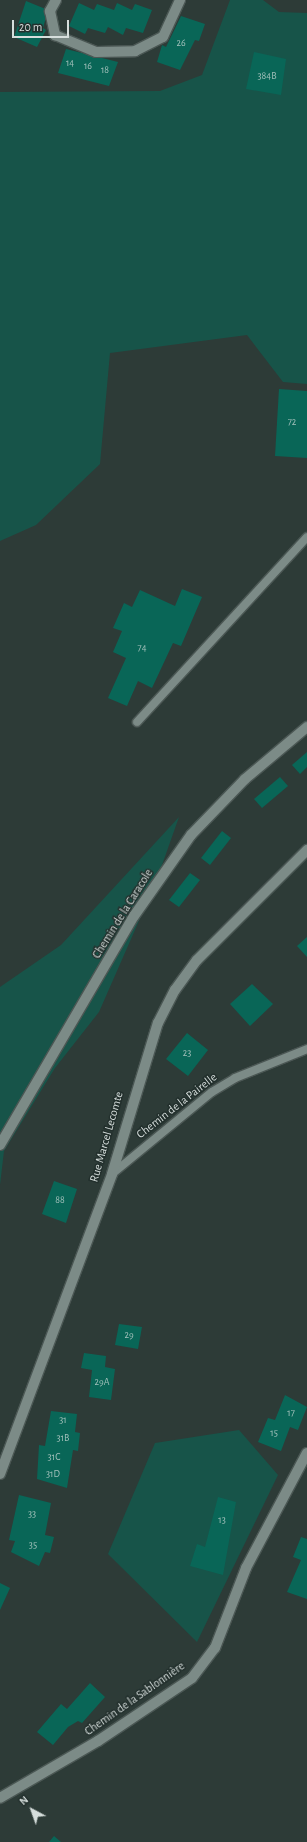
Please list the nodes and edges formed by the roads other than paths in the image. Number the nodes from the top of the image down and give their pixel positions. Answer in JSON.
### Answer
{"nodes":[{"id":1,"x":56,"y":0,"type":"edge"},
{"id":2,"x":180,"y":0,"type":"edge"},
{"id":3,"x":307,"y":537,"type":"edge"},
{"id":4,"x":137,"y":722,"type":"dead end"},
{"id":5,"x":307,"y":727,"type":"edge"},
{"id":6,"x":307,"y":850,"type":"edge"},
{"id":7,"x":307,"y":1049,"type":"edge"},
{"id":8,"x":0,"y":1146,"type":"edge"},
{"id":9,"x":112,"y":1174,"type":"junction"},
{"id":10,"x":307,"y":1453,"type":"edge"},
{"id":11,"x":0,"y":1474,"type":"edge"},
{"id":12,"x":0,"y":1798,"type":"edge"}],
"edges":[{"from":1,"to":2,"type":"street"},
{"from":3,"to":4,"type":"lane"},
{"from":5,"to":8,"type":"street","name":"Chemin de la Caracole"},
{"from":6,"to":9,"type":"street","name":"Rue Marcel Lecomte"},
{"from":7,"to":9,"type":"lane","name":"Chemin de la Pairelle"},
{"from":9,"to":11,"type":"street","name":"Rue Marcel Lecomte"},
{"from":10,"to":12,"type":"street","name":"Chemin de la Sablonnière"}]}
